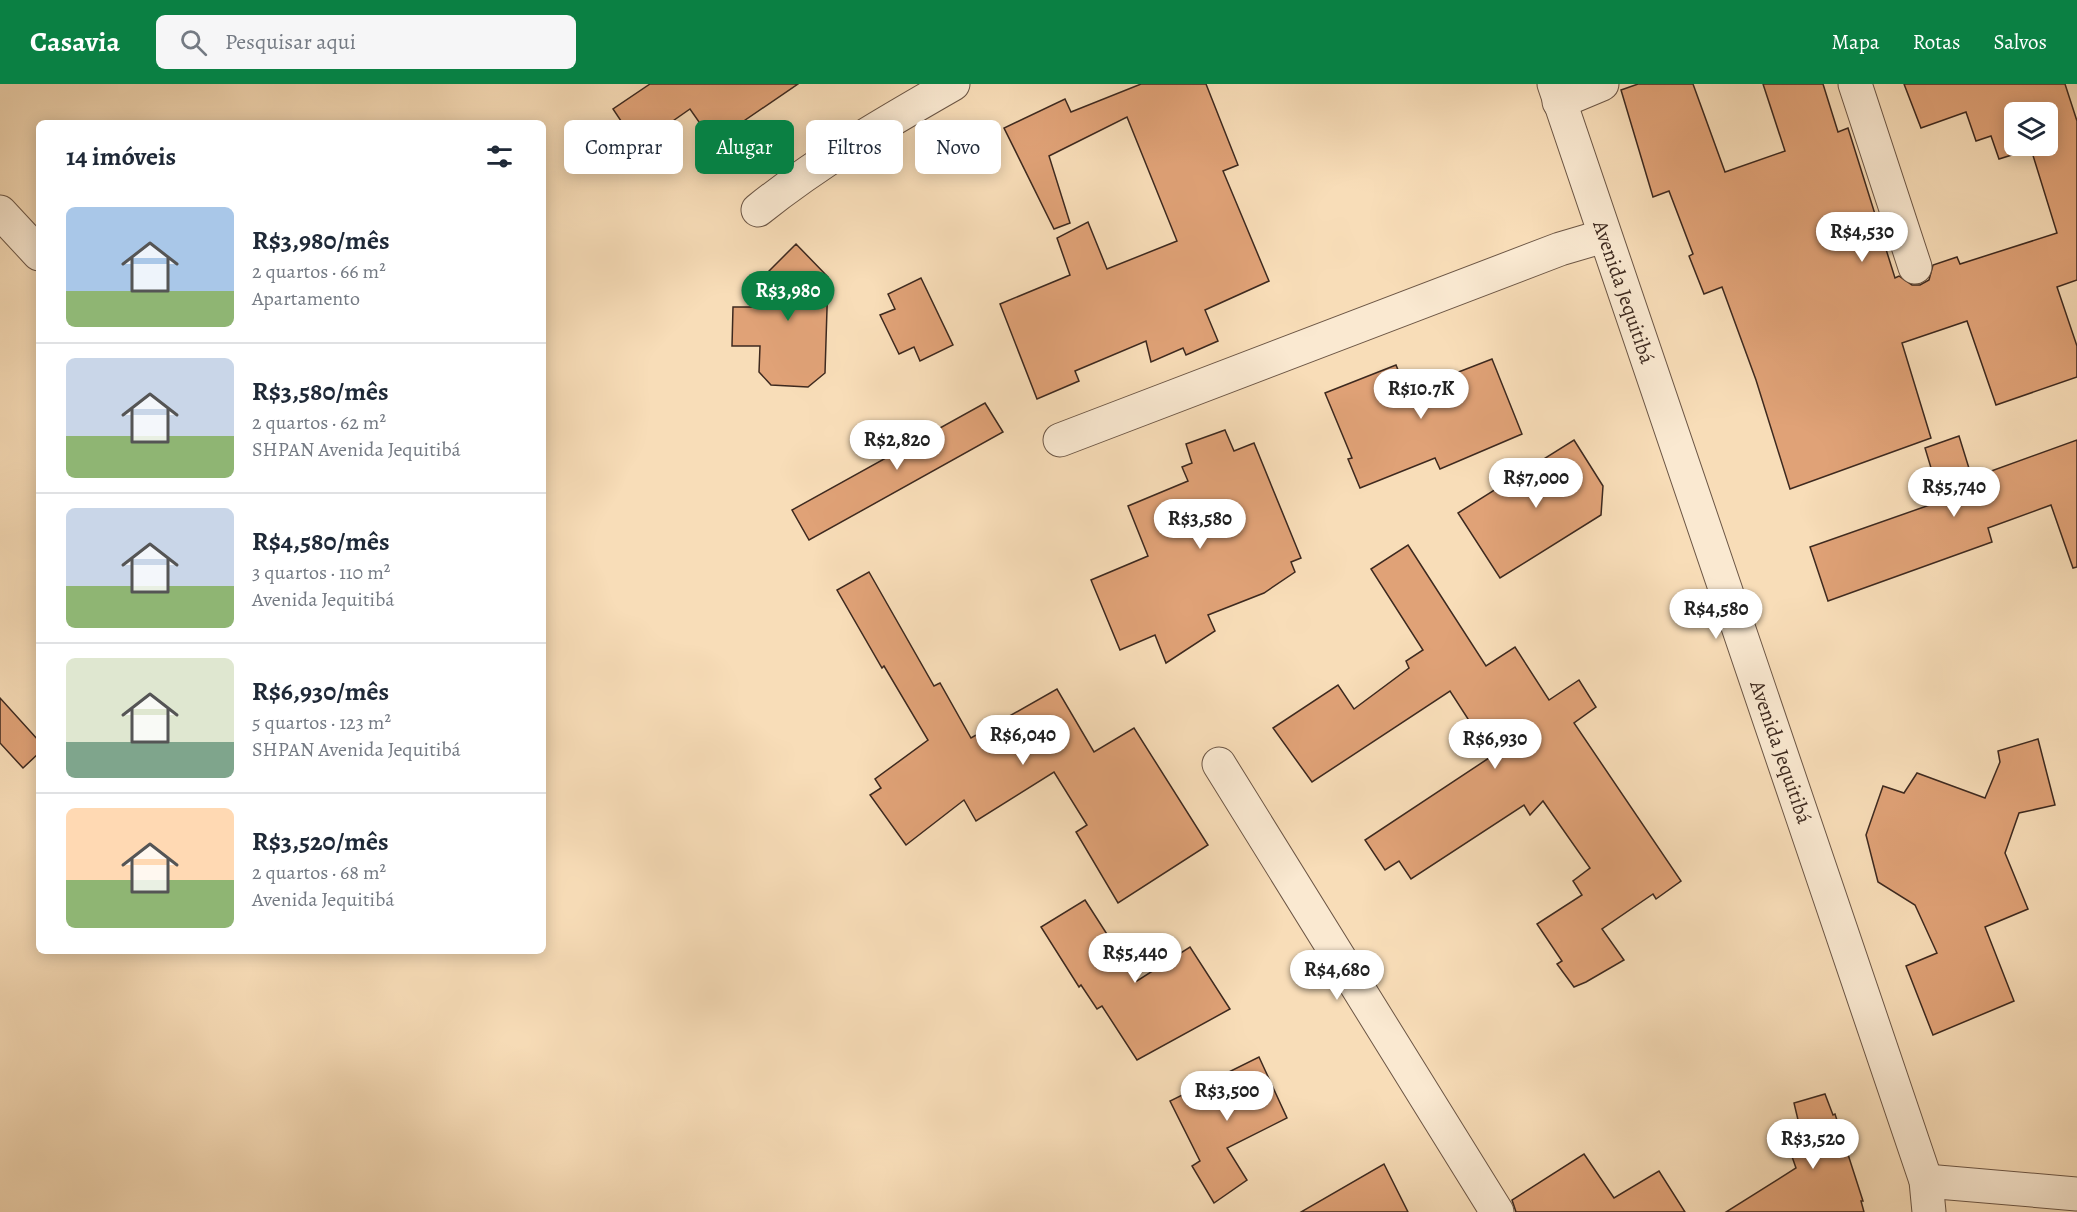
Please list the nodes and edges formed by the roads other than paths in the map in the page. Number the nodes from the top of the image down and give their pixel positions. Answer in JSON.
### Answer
{"nodes":[{"id":1,"x":953,"y":84,"type":"edge"},
{"id":2,"x":1602,"y":84,"type":"edge"},
{"id":3,"x":1855,"y":84,"type":"edge"},
{"id":4,"x":1557,"y":93,"type":"edge"},
{"id":5,"x":758,"y":210,"type":"dead end"},
{"id":6,"x":0,"y":212,"type":"edge"},
{"id":7,"x":1604,"y":236,"type":"junction"},
{"id":8,"x":36,"y":251,"type":"edge"},
{"id":9,"x":1914,"y":267,"type":"dead end"},
{"id":10,"x":1060,"y":440,"type":"dead end"},
{"id":11,"x":1219,"y":764,"type":"dead end"},
{"id":12,"x":2077,"y":1194,"type":"edge"},
{"id":13,"x":1928,"y":1196,"type":"edge"},
{"id":14,"x":1497,"y":1212,"type":"edge"}],
"edges":[{"from":1,"to":5,"type":"street"},
{"from":2,"to":4,"type":"street"},
{"from":3,"to":9,"type":"street"},
{"from":4,"to":7,"type":"street","name":"Avenida Jequitibá"},
{"from":6,"to":8,"type":"street"},
{"from":7,"to":10,"type":"street"},
{"from":7,"to":13,"type":"street","name":"Avenida Jequitibá"},
{"from":11,"to":14,"type":"street"},
{"from":12,"to":13,"type":"street"}]}
